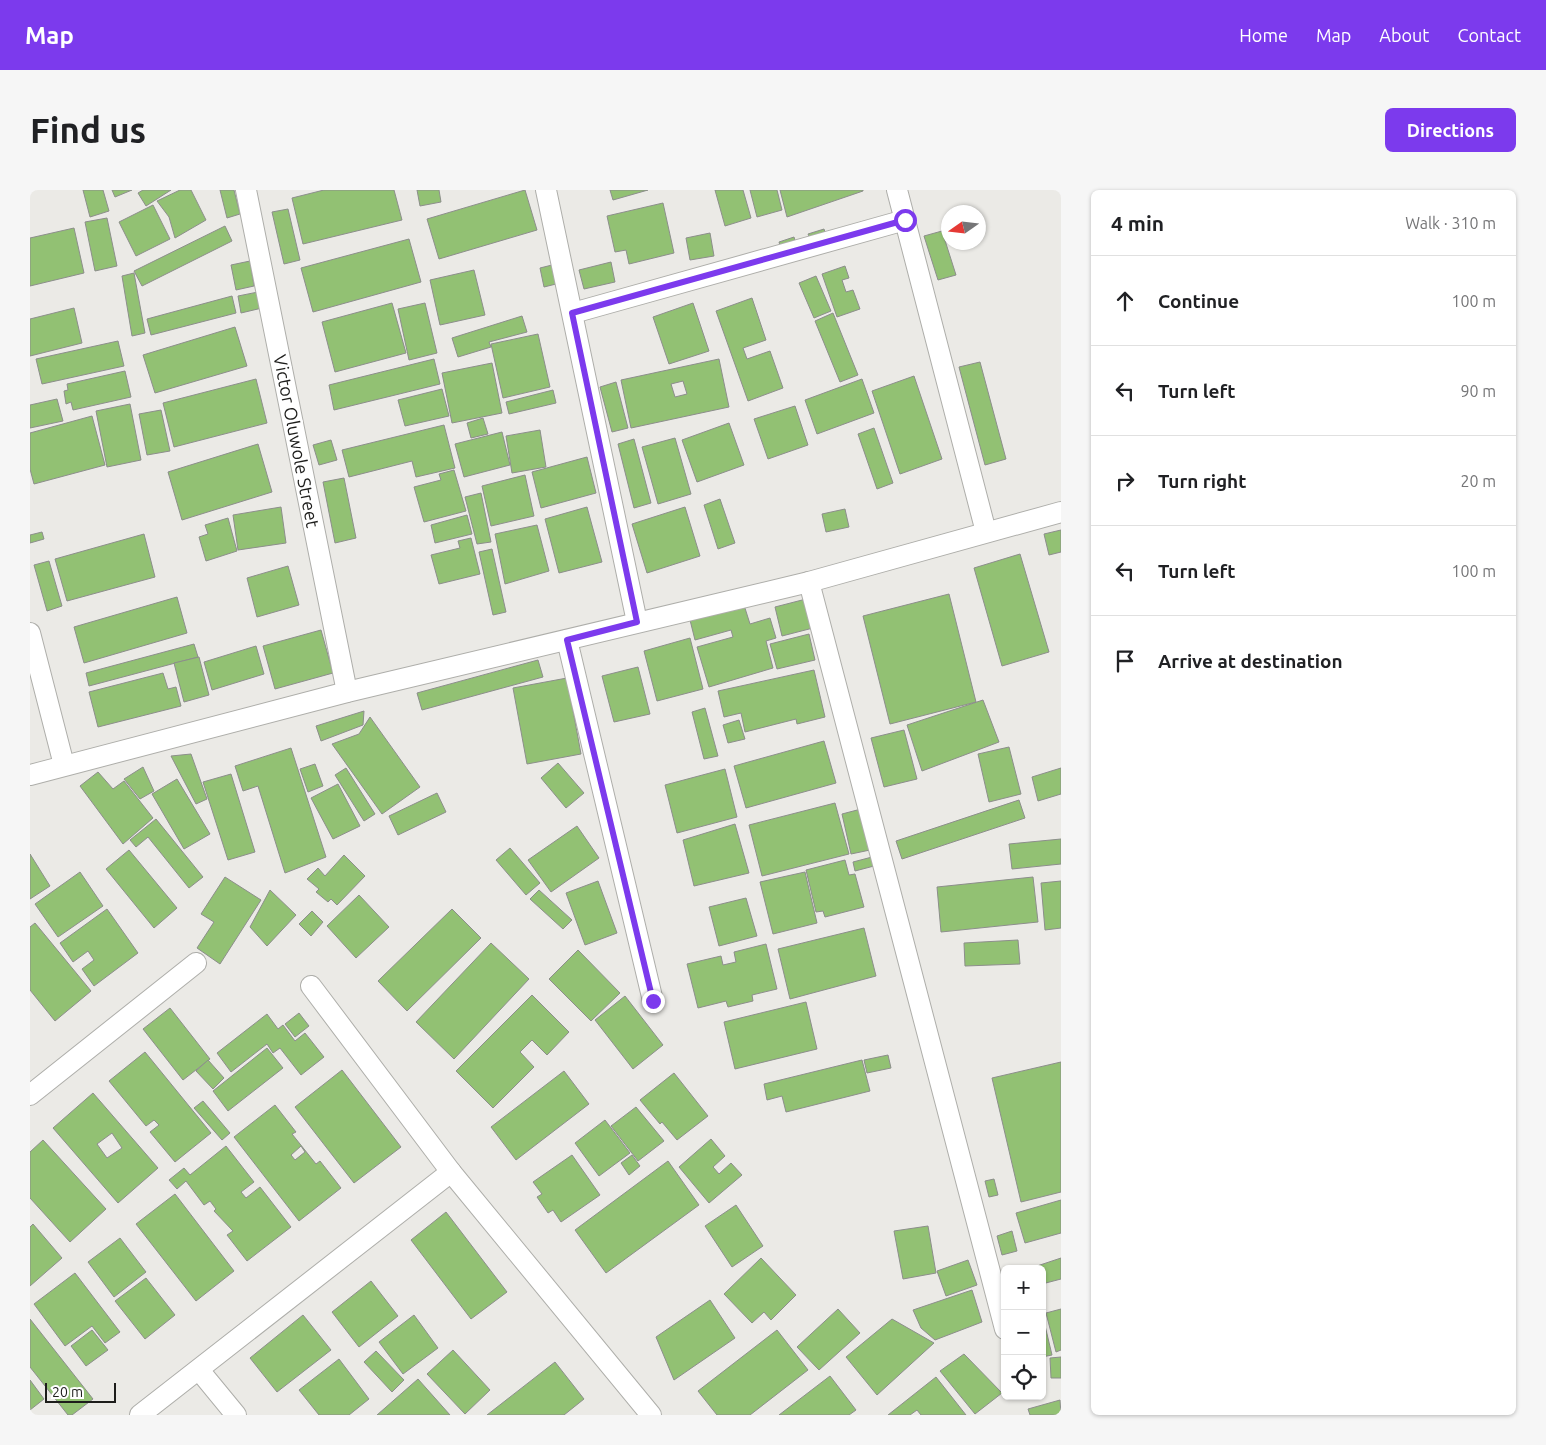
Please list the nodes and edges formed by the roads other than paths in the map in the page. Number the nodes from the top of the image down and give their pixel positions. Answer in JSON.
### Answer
{"nodes":[{"id":1,"x":246,"y":190,"type":"edge"},
{"id":2,"x":546,"y":190,"type":"edge"},
{"id":3,"x":897,"y":190,"type":"edge"},
{"id":4,"x":905,"y":220,"type":"junction"},
{"id":5,"x":572,"y":313,"type":"junction"},
{"id":6,"x":1061,"y":512,"type":"edge"},
{"id":7,"x":986,"y":532,"type":"junction"},
{"id":8,"x":809,"y":582,"type":"junction"},
{"id":9,"x":637,"y":622,"type":"junction"},
{"id":10,"x":30,"y":633,"type":"edge"},
{"id":11,"x":567,"y":640,"type":"junction"},
{"id":12,"x":347,"y":692,"type":"junction"},
{"id":13,"x":64,"y":765,"type":"junction"},
{"id":14,"x":30,"y":775,"type":"edge"},
{"id":15,"x":196,"y":963,"type":"dead end"},
{"id":16,"x":311,"y":986,"type":"dead end"},
{"id":17,"x":653,"y":1001,"type":"dead end"},
{"id":18,"x":30,"y":1095,"type":"edge"},
{"id":19,"x":450,"y":1172,"type":"junction"},
{"id":20,"x":1001,"y":1314,"type":"edge"},
{"id":21,"x":199,"y":1370,"type":"junction"},
{"id":22,"x":140,"y":1415,"type":"edge"},
{"id":23,"x":236,"y":1415,"type":"edge"},
{"id":24,"x":651,"y":1415,"type":"edge"}],
"edges":[{"from":1,"to":12,"type":"street","name":"Victor Oluwole Street"},
{"from":2,"to":5,"type":"street"},
{"from":3,"to":4,"type":"street"},
{"from":4,"to":5,"type":"street"},
{"from":4,"to":7,"type":"street"},
{"from":5,"to":9,"type":"street"},
{"from":6,"to":7,"type":"street"},
{"from":7,"to":8,"type":"street"},
{"from":8,"to":9,"type":"street"},
{"from":8,"to":20,"type":"street"},
{"from":9,"to":11,"type":"street"},
{"from":10,"to":13,"type":"street"},
{"from":11,"to":12,"type":"street"},
{"from":11,"to":17,"type":"street"},
{"from":12,"to":13,"type":"street"},
{"from":13,"to":14,"type":"street"},
{"from":15,"to":18,"type":"street"},
{"from":16,"to":19,"type":"street"},
{"from":19,"to":21,"type":"street"},
{"from":19,"to":24,"type":"street"},
{"from":21,"to":22,"type":"street"},
{"from":21,"to":23,"type":"street"}]}
